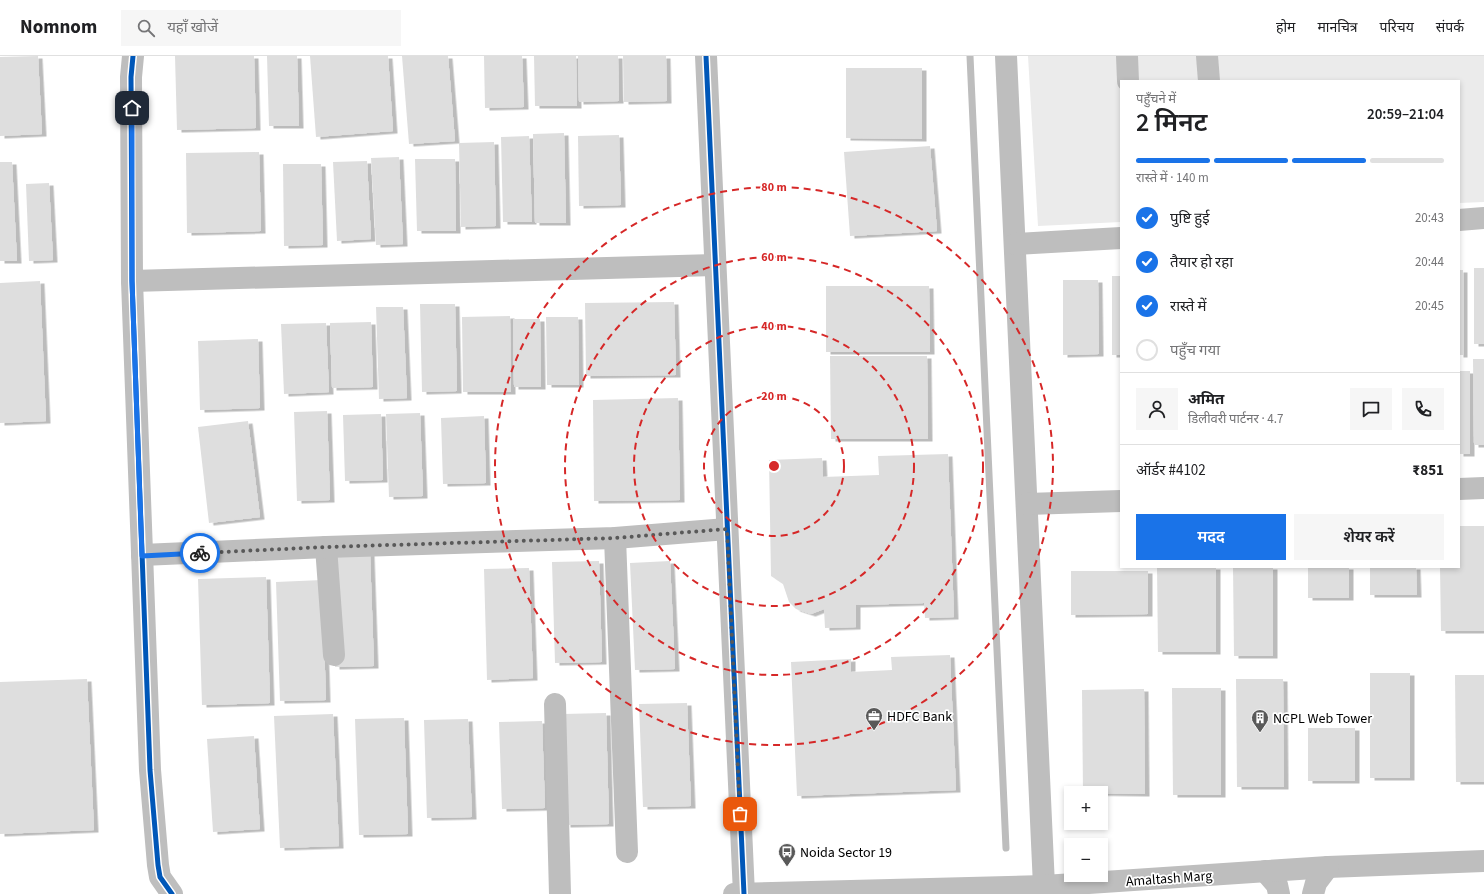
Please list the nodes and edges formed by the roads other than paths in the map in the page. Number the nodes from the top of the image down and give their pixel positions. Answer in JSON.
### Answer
{"nodes":[{"id":1,"x":133,"y":56,"type":"edge"},
{"id":2,"x":706,"y":56,"type":"edge"},
{"id":3,"x":1006,"y":56,"type":"edge"},
{"id":4,"x":1127,"y":56,"type":"edge"},
{"id":5,"x":1207,"y":56,"type":"edge"},
{"id":6,"x":1128,"y":80,"type":"edge"},
{"id":7,"x":1209,"y":80,"type":"edge"},
{"id":8,"x":1484,"y":218,"type":"edge"},
{"id":9,"x":1460,"y":220,"type":"edge"},
{"id":10,"x":1120,"y":238,"type":"edge"},
{"id":11,"x":1015,"y":244,"type":"junction"},
{"id":12,"x":715,"y":265,"type":"junction"},
{"id":13,"x":132,"y":281,"type":"junction"},
{"id":14,"x":1460,"y":488,"type":"edge"},
{"id":15,"x":1484,"y":488,"type":"edge"},
{"id":16,"x":1120,"y":500,"type":"edge"},
{"id":17,"x":1027,"y":504,"type":"junction"},
{"id":18,"x":727,"y":529,"type":"junction"},
{"id":19,"x":615,"y":538,"type":"junction"},
{"id":20,"x":326,"y":547,"type":"junction"},
{"id":21,"x":142,"y":556,"type":"junction"},
{"id":22,"x":334,"y":655,"type":"dead end"},
{"id":23,"x":556,"y":704,"type":"dead end"},
{"id":24,"x":627,"y":852,"type":"dead end"},
{"id":25,"x":1484,"y":861,"type":"edge"},
{"id":26,"x":1328,"y":868,"type":"junction"},
{"id":27,"x":1265,"y":872,"type":"junction"},
{"id":28,"x":1044,"y":886,"type":"junction"},
{"id":29,"x":161,"y":888,"type":"edge"},
{"id":30,"x":560,"y":894,"type":"edge"},
{"id":31,"x":734,"y":894,"type":"edge"},
{"id":32,"x":744,"y":894,"type":"edge"},
{"id":33,"x":1279,"y":894,"type":"edge"},
{"id":34,"x":1313,"y":894,"type":"edge"}],
"edges":[{"from":1,"to":13,"type":"street"},
{"from":2,"to":12,"type":"street"},
{"from":3,"to":11,"type":"street"},
{"from":4,"to":6,"type":"street"},
{"from":5,"to":7,"type":"street"},
{"from":8,"to":9,"type":"street"},
{"from":10,"to":11,"type":"street"},
{"from":11,"to":17,"type":"street"},
{"from":12,"to":13,"type":"street"},
{"from":12,"to":18,"type":"street"},
{"from":13,"to":21,"type":"street"},
{"from":14,"to":15,"type":"street"},
{"from":16,"to":17,"type":"street"},
{"from":17,"to":28,"type":"street"},
{"from":18,"to":19,"type":"street"},
{"from":18,"to":32,"type":"street"},
{"from":19,"to":20,"type":"street"},
{"from":19,"to":24,"type":"street"},
{"from":20,"to":21,"type":"street"},
{"from":20,"to":22,"type":"street"},
{"from":21,"to":29,"type":"street"},
{"from":23,"to":30,"type":"street"},
{"from":25,"to":26,"type":"street","name":"Amaltash Marg"},
{"from":26,"to":27,"type":"street","name":"Amaltash Marg"},
{"from":26,"to":34,"type":"street"},
{"from":27,"to":28,"type":"street","name":"Amaltash Marg"},
{"from":27,"to":33,"type":"street"},
{"from":28,"to":32,"type":"street","name":"Amaltash Marg"},
{"from":31,"to":32,"type":"street","name":"Amaltash Marg"}]}
